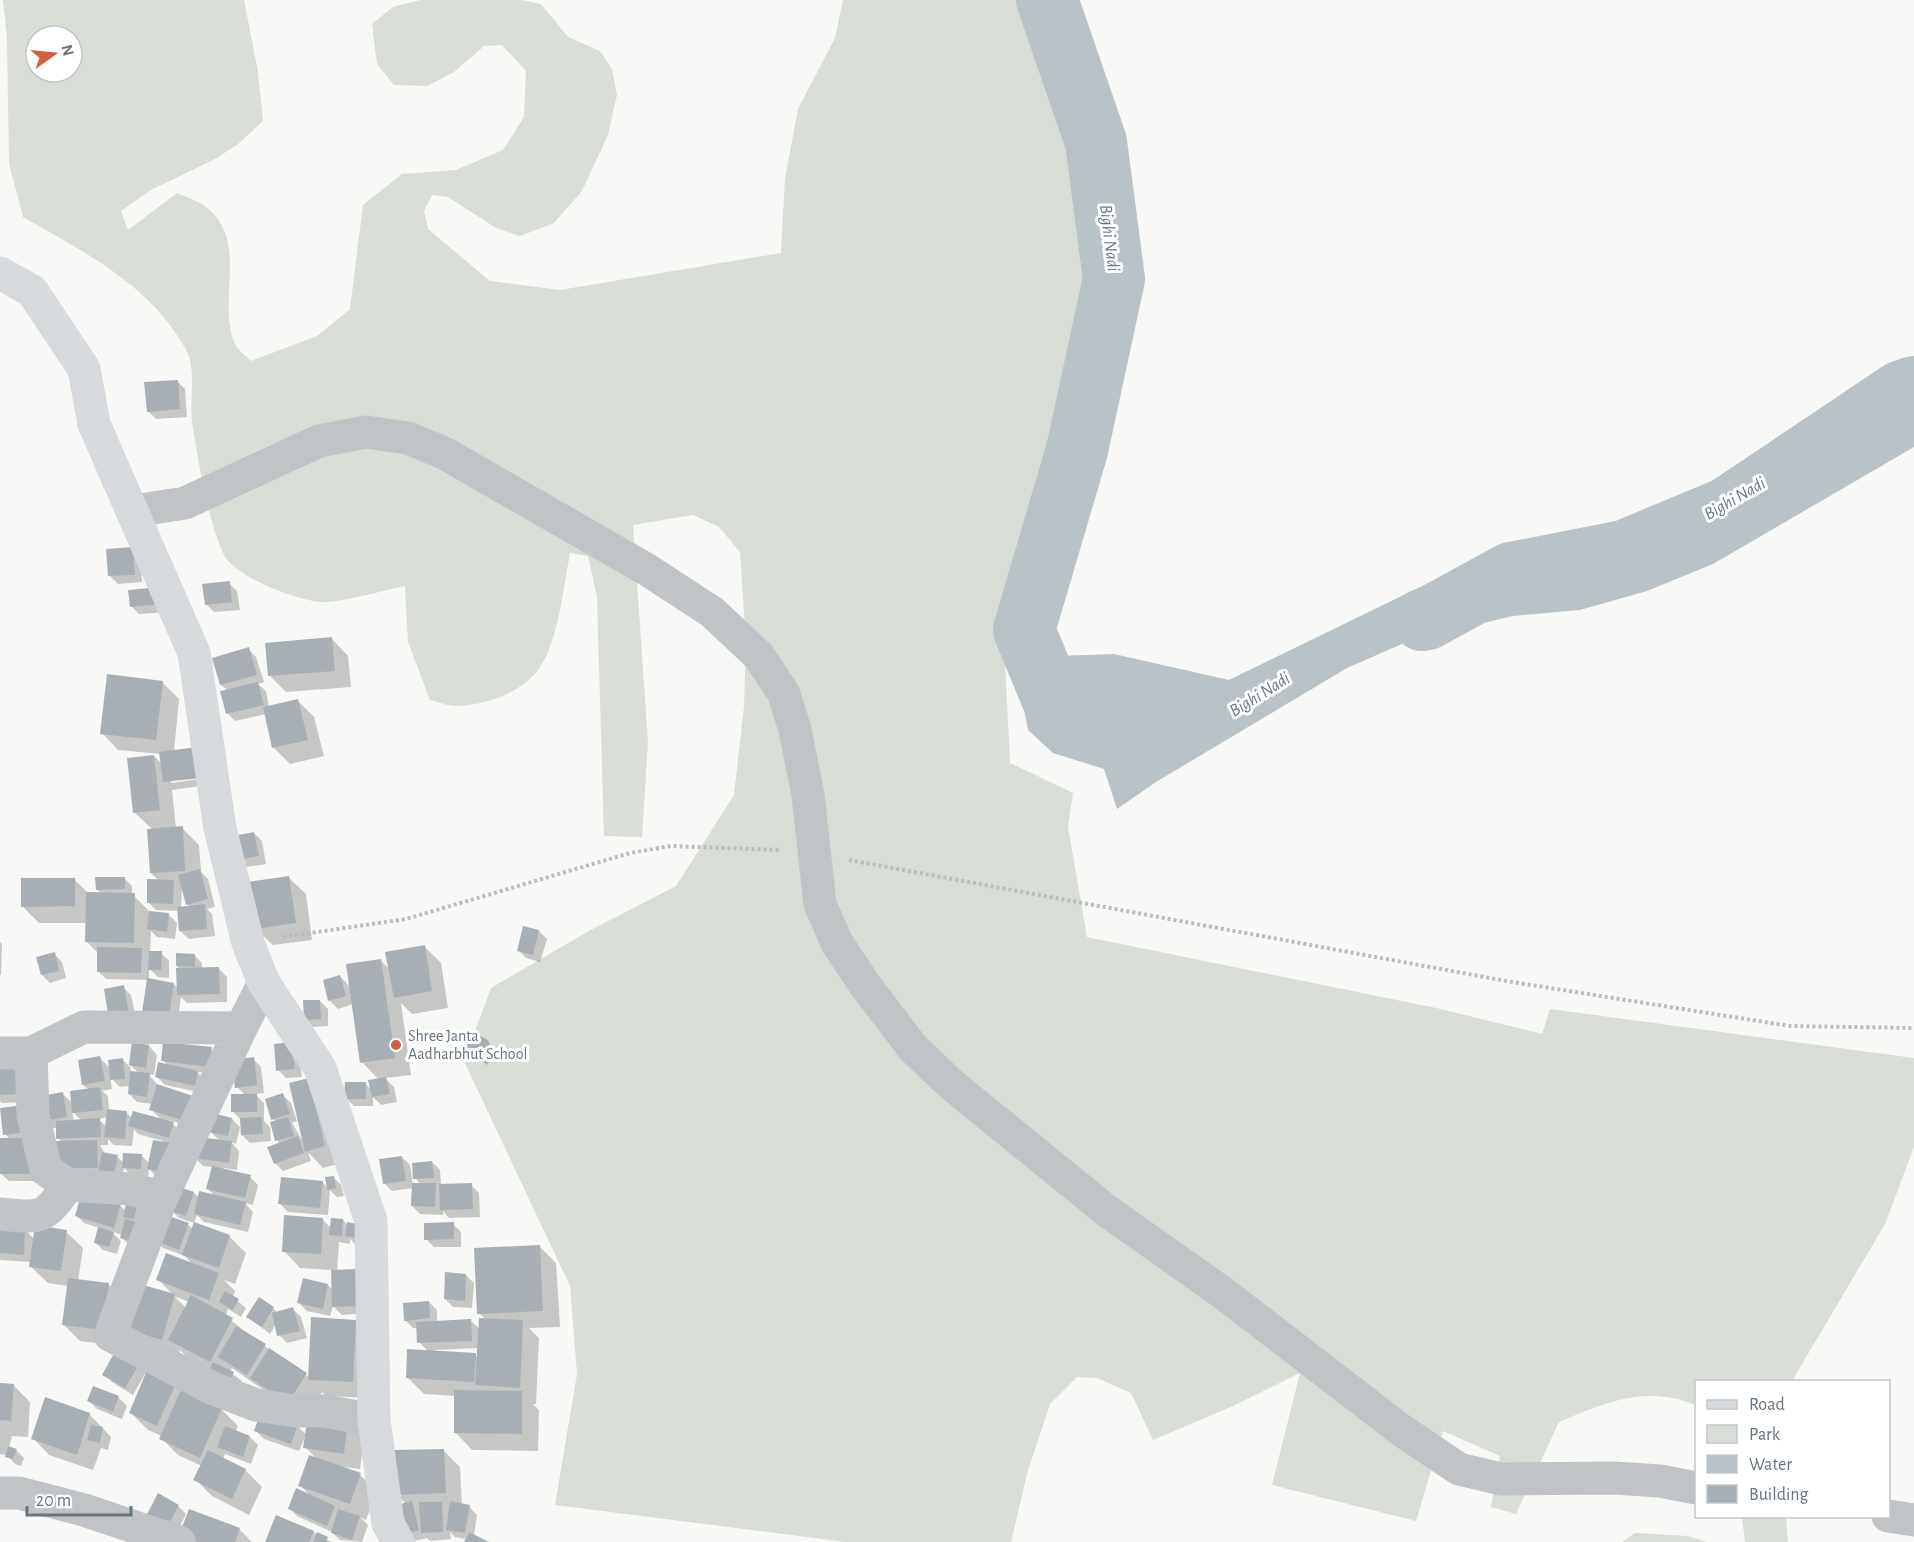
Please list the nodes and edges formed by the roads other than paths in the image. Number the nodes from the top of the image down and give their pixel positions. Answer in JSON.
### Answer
{"nodes":[{"id":1,"x":2,"y":274,"type":"edge"},
{"id":2,"x":134,"y":511,"type":"junction"},
{"id":3,"x":264,"y":983,"type":"junction"},
{"id":4,"x":241,"y":1028,"type":"junction"},
{"id":5,"x":16,"y":1053,"type":"edge"},
{"id":6,"x":68,"y":1185,"type":"junction"},
{"id":7,"x":162,"y":1197,"type":"junction"},
{"id":8,"x":0,"y":1214,"type":"edge"},
{"id":9,"x":374,"y":1419,"type":"junction"},
{"id":10,"x":1695,"y":1488,"type":"edge"},
{"id":11,"x":0,"y":1493,"type":"edge"},
{"id":12,"x":1890,"y":1516,"type":"edge"},
{"id":13,"x":1914,"y":1520,"type":"edge"},
{"id":14,"x":179,"y":1542,"type":"edge"},
{"id":15,"x":398,"y":1542,"type":"edge"}],
"edges":[{"from":1,"to":2,"type":"street"},
{"from":2,"to":3,"type":"street"},
{"from":2,"to":10,"type":"street"},
{"from":3,"to":4,"type":"street"},
{"from":3,"to":9,"type":"street"},
{"from":4,"to":5,"type":"street"},
{"from":4,"to":7,"type":"street"},
{"from":5,"to":6,"type":"street"},
{"from":6,"to":7,"type":"street"},
{"from":6,"to":8,"type":"street"},
{"from":7,"to":9,"type":"street"},
{"from":9,"to":15,"type":"street"},
{"from":11,"to":14,"type":"street"},
{"from":12,"to":13,"type":"street"}]}
